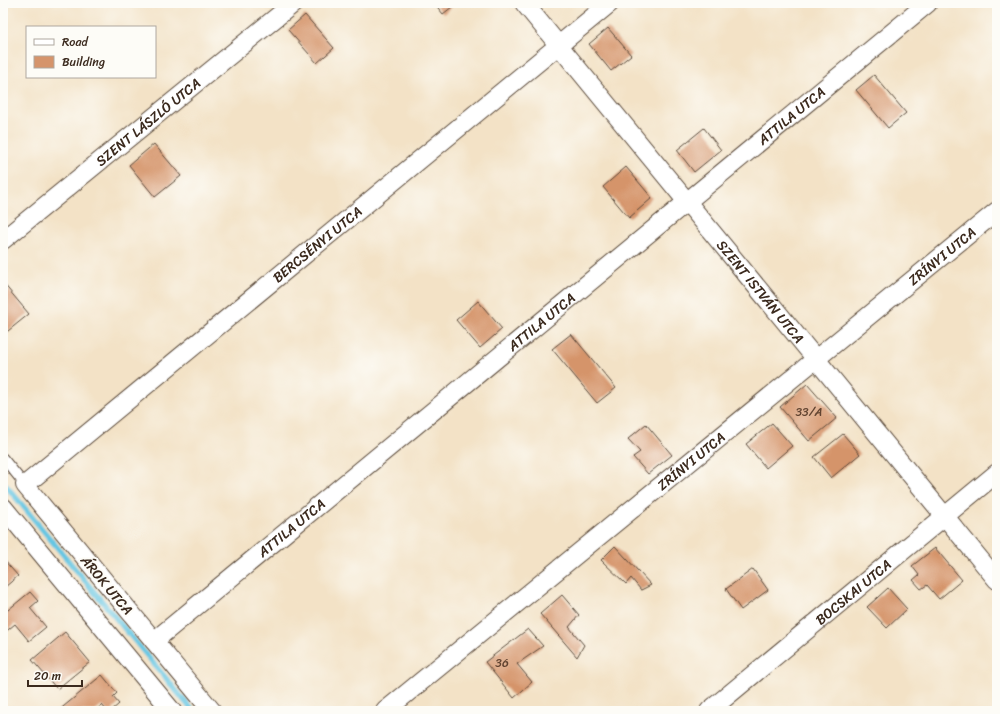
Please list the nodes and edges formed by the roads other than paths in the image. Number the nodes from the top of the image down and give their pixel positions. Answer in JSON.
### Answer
{"nodes":[{"id":1,"x":294,"y":3,"type":"edge"},
{"id":2,"x":524,"y":3,"type":"edge"},
{"id":3,"x":610,"y":3,"type":"edge"},
{"id":4,"x":928,"y":3,"type":"edge"},
{"id":5,"x":558,"y":45,"type":"junction"},
{"id":6,"x":686,"y":203,"type":"junction"},
{"id":7,"x":997,"y":211,"type":"edge"},
{"id":8,"x":3,"y":240,"type":"edge"},
{"id":9,"x":815,"y":359,"type":"junction"},
{"id":10,"x":3,"y":458,"type":"edge"},
{"id":11,"x":997,"y":473,"type":"edge"},
{"id":12,"x":25,"y":485,"type":"junction"},
{"id":13,"x":3,"y":507,"type":"edge"},
{"id":14,"x":944,"y":517,"type":"junction"},
{"id":15,"x":997,"y":580,"type":"edge"},
{"id":16,"x":154,"y":641,"type":"junction"},
{"id":17,"x":172,"y":711,"type":"edge"},
{"id":18,"x":212,"y":711,"type":"edge"},
{"id":19,"x":385,"y":711,"type":"edge"},
{"id":20,"x":709,"y":711,"type":"edge"}],
"edges":[{"from":1,"to":8,"type":"street","name":"SZENT LÁSZLÓ UTCA"},
{"from":2,"to":5,"type":"street","name":"SZENT ISTVÁN UTCA"},
{"from":3,"to":5,"type":"street","name":"BERCSÉNYI UTCA"},
{"from":4,"to":6,"type":"street","name":"ATTILA UTCA"},
{"from":5,"to":6,"type":"street","name":"SZENT ISTVÁN UTCA"},
{"from":5,"to":12,"type":"street","name":"BERCSÉNYI UTCA"},
{"from":6,"to":9,"type":"street","name":"SZENT ISTVÁN UTCA"},
{"from":6,"to":16,"type":"street","name":"ATTILA UTCA"},
{"from":7,"to":9,"type":"street","name":"ZRÍNYI UTCA"},
{"from":9,"to":14,"type":"street","name":"SZENT ISTVÁN UTCA"},
{"from":9,"to":19,"type":"street","name":"ZRÍNYI UTCA"},
{"from":10,"to":12,"type":"lane","name":"ÁROK UTCA"},
{"from":11,"to":14,"type":"street","name":"BOCSKAI UTCA"},
{"from":12,"to":16,"type":"street","name":"ÁROK UTCA"},
{"from":13,"to":17,"type":"street"},
{"from":14,"to":15,"type":"street","name":"SZENT ISTVÁN UTCA"},
{"from":14,"to":20,"type":"street","name":"BOCSKAI UTCA"},
{"from":16,"to":18,"type":"street","name":"ÁROK UTCA"}]}
